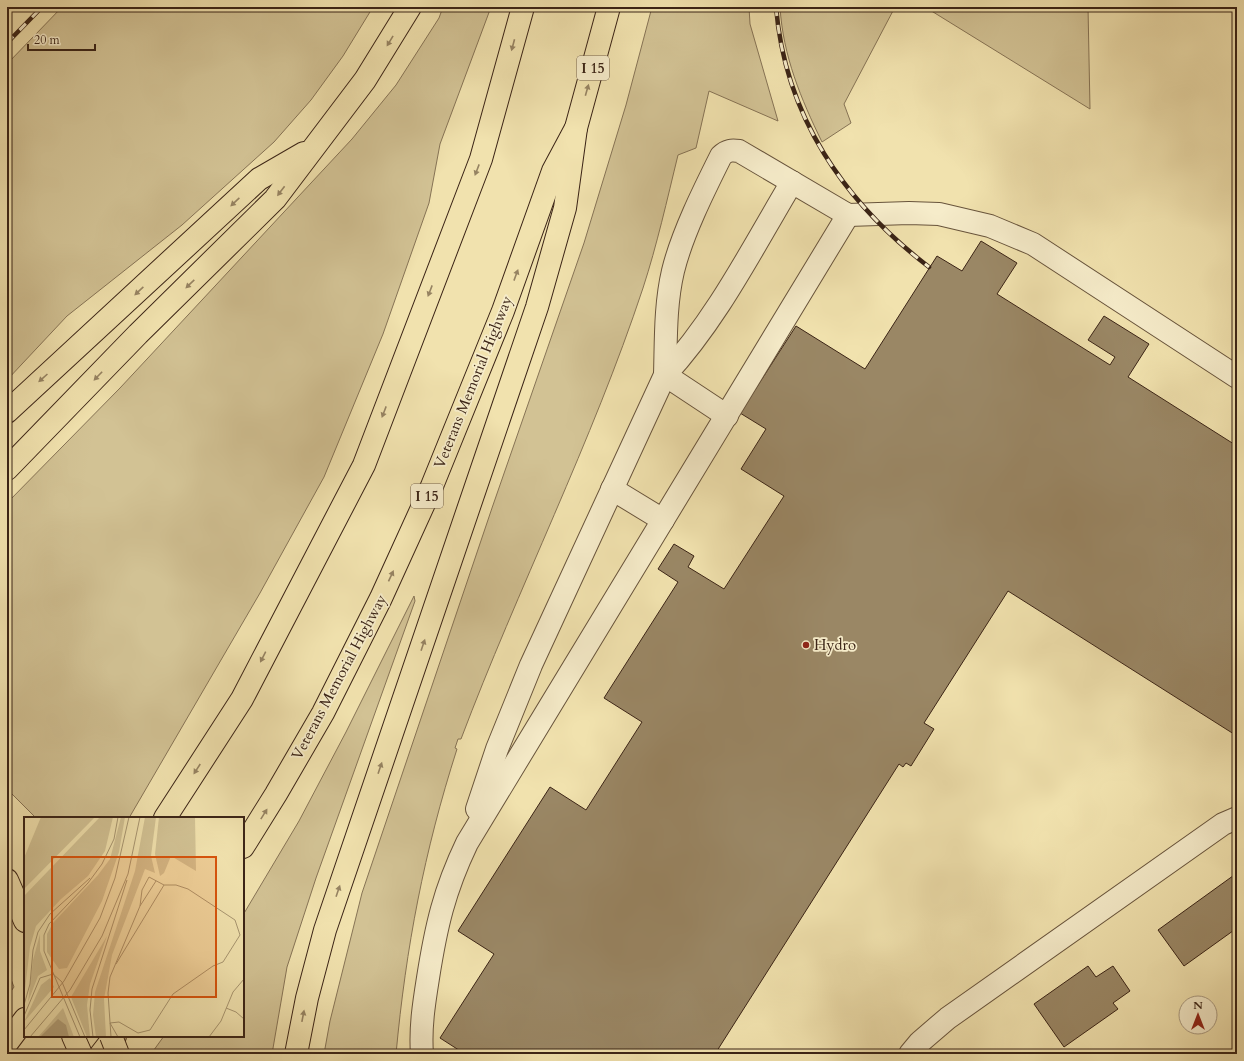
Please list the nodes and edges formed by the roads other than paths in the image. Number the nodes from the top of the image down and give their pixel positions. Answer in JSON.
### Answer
{"nodes":[{"id":1,"x":410,"y":7,"type":"edge"},
{"id":2,"x":523,"y":7,"type":"edge"},
{"id":3,"x":609,"y":7,"type":"edge"},
{"id":4,"x":576,"y":128,"type":"junction"},
{"id":5,"x":312,"y":148,"type":"junction"},
{"id":6,"x":792,"y":182,"type":"junction"},
{"id":7,"x":848,"y":215,"type":"junction"},
{"id":8,"x":665,"y":375,"type":"junction"},
{"id":9,"x":1237,"y":377,"type":"edge"},
{"id":10,"x":7,"y":412,"type":"edge"},
{"id":11,"x":727,"y":416,"type":"junction"},
{"id":12,"x":7,"y":469,"type":"edge"},
{"id":13,"x":612,"y":489,"type":"junction"},
{"id":14,"x":663,"y":520,"type":"junction"},
{"id":15,"x":166,"y":817,"type":"edge"},
{"id":16,"x":1237,"y":818,"type":"edge"},
{"id":17,"x":467,"y":843,"type":"junction"},
{"id":18,"x":244,"y":845,"type":"edge"},
{"id":19,"x":24,"y":1020,"type":"edge"},
{"id":20,"x":73,"y":1037,"type":"edge"},
{"id":21,"x":111,"y":1037,"type":"edge"},
{"id":22,"x":114,"y":1037,"type":"edge"},
{"id":23,"x":7,"y":1043,"type":"edge"},
{"id":24,"x":81,"y":1054,"type":"edge"},
{"id":25,"x":101,"y":1054,"type":"edge"},
{"id":26,"x":118,"y":1054,"type":"edge"},
{"id":27,"x":296,"y":1054,"type":"edge"},
{"id":28,"x":422,"y":1054,"type":"edge"},
{"id":29,"x":910,"y":1054,"type":"edge"}],
"edges":[{"from":1,"to":5,"type":"highway","one_way":true},
{"from":2,"to":15,"type":"highway","one_way":true},
{"from":4,"to":3,"type":"highway","name":"Veterans Memorial Highway","number":"I 15","one_way":true},
{"from":18,"to":4,"type":"highway","name":"Veterans Memorial Highway","number":"I 15","one_way":true},
{"from":27,"to":4,"type":"highway","one_way":true},
{"from":5,"to":10,"type":"highway","one_way":true},
{"from":5,"to":12,"type":"highway","one_way":true},
{"from":6,"to":7,"type":"lane"},
{"from":6,"to":8,"type":"lane"},
{"from":6,"to":8,"type":"lane"},
{"from":7,"to":9,"type":"lane"},
{"from":7,"to":11,"type":"lane"},
{"from":8,"to":11,"type":"lane"},
{"from":8,"to":13,"type":"lane"},
{"from":11,"to":14,"type":"lane"},
{"from":13,"to":14,"type":"lane"},
{"from":13,"to":17,"type":"lane"},
{"from":14,"to":17,"type":"lane"},
{"from":16,"to":29,"type":"lane"},
{"from":17,"to":28,"type":"lane"},
{"from":19,"to":23,"type":"highway"},
{"from":20,"to":24,"type":"highway"},
{"from":21,"to":26,"type":"highway","bridge":true},
{"from":22,"to":25,"type":"highway"}]}
